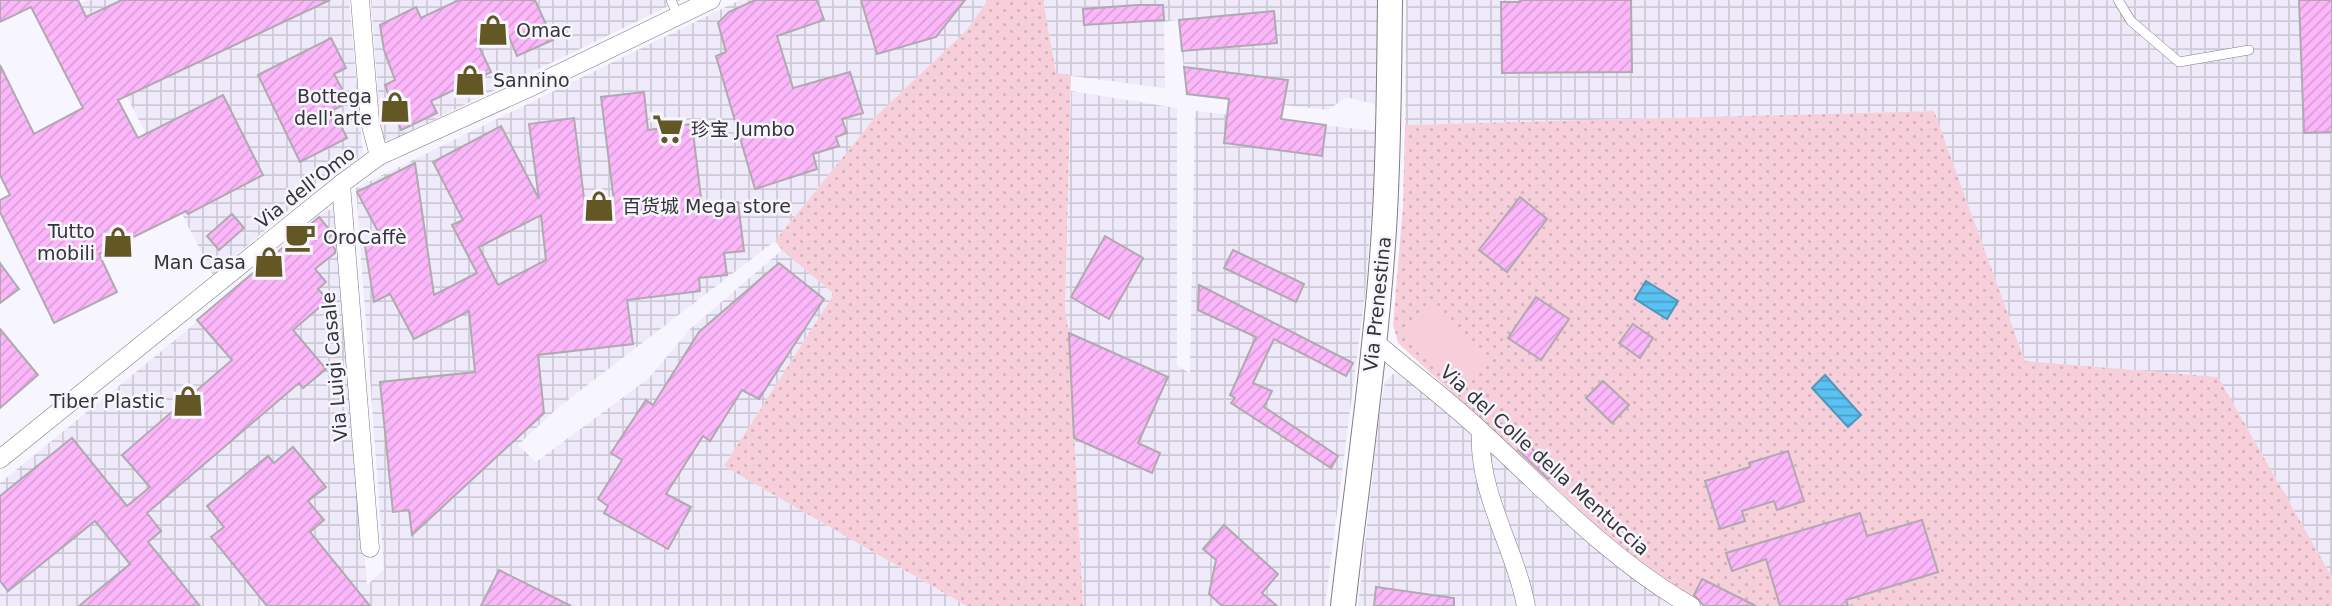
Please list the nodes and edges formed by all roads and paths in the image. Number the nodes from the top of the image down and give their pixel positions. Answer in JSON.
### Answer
{"nodes":[{"id":1,"x":359,"y":0,"type":"edge"},
{"id":2,"x":710,"y":0,"type":"edge"},
{"id":3,"x":1390,"y":0,"type":"edge"},
{"id":4,"x":2118,"y":0,"type":"edge"},
{"id":5,"x":675,"y":8,"type":"edge"},
{"id":6,"x":2249,"y":50,"type":"dead end"},
{"id":7,"x":379,"y":156,"type":"junction"},
{"id":8,"x":341,"y":184,"type":"junction"},
{"id":9,"x":1374,"y":341,"type":"junction"},
{"id":10,"x":1481,"y":431,"type":"junction"},
{"id":11,"x":0,"y":459,"type":"edge"},
{"id":12,"x":370,"y":548,"type":"dead end"},
{"id":13,"x":1343,"y":606,"type":"edge"},
{"id":14,"x":1525,"y":606,"type":"edge"},
{"id":15,"x":1691,"y":606,"type":"edge"}],
"edges":[{"from":1,"to":7,"type":"street"},
{"from":2,"to":5,"type":"street","name":"Via dell'Omo"},
{"from":3,"to":9,"type":"main road","name":"Via Prenestina"},
{"from":4,"to":6,"type":"lane"},
{"from":5,"to":7,"type":"street","name":"Via dell'Omo"},
{"from":7,"to":8,"type":"street","name":"Via dell'Omo"},
{"from":8,"to":11,"type":"street","name":"Via dell'Omo"},
{"from":8,"to":12,"type":"street","name":"Via Luigi Casale"},
{"from":9,"to":10,"type":"street","name":"Via del Colle della Mentuccia"},
{"from":9,"to":13,"type":"main road","name":"Via Prenestina"},
{"from":10,"to":14,"type":"street"},
{"from":10,"to":15,"type":"street","name":"Via del Colle della Mentuccia"}]}
